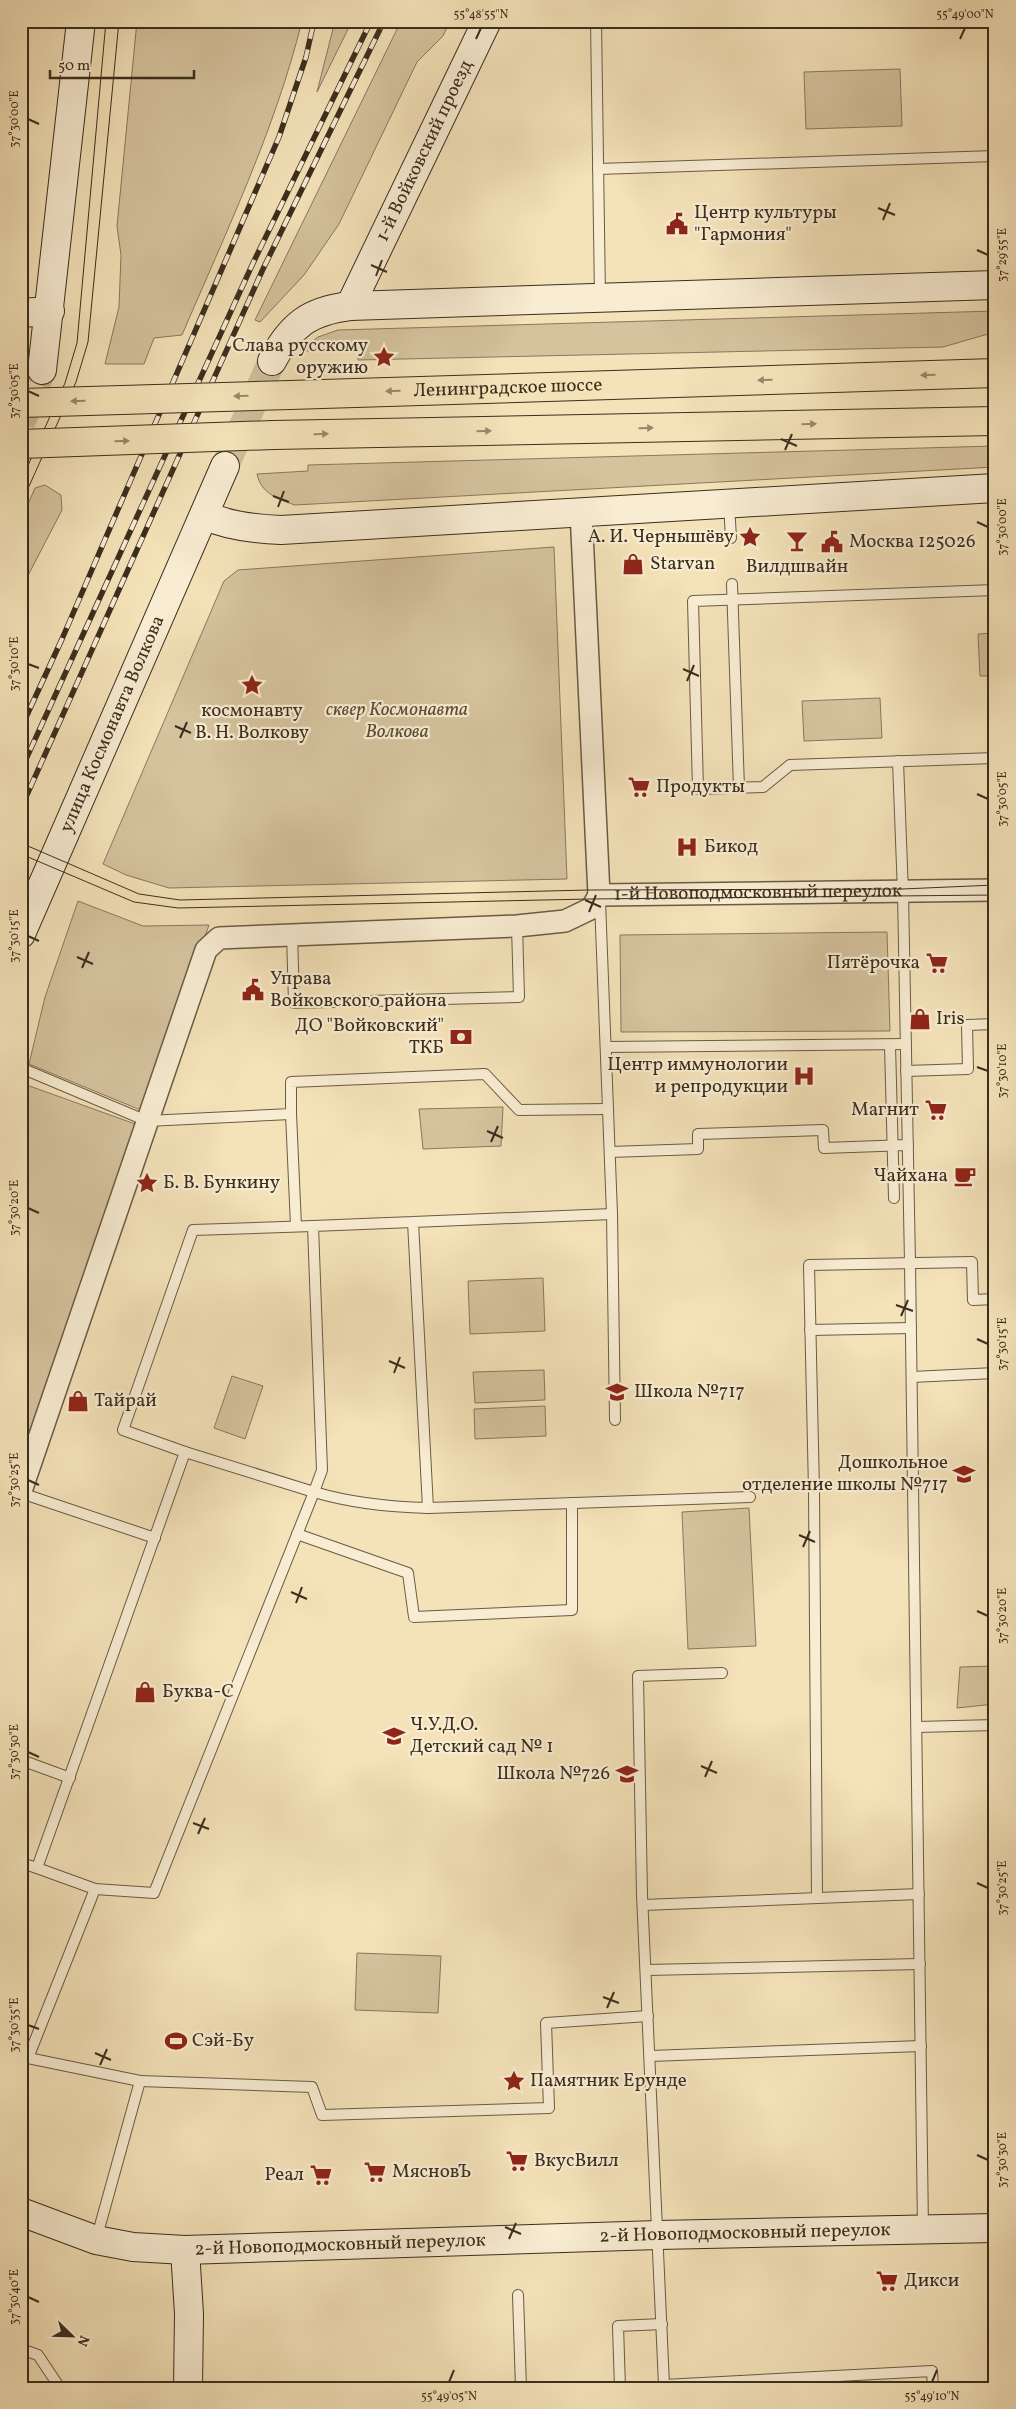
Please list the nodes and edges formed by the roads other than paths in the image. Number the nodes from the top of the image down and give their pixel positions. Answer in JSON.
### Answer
{"nodes":[{"id":1,"x":82,"y":21,"type":"edge"},
{"id":2,"x":487,"y":21,"type":"edge"},
{"id":3,"x":596,"y":21,"type":"edge"},
{"id":4,"x":995,"y":156,"type":"edge"},
{"id":5,"x":598,"y":170,"type":"junction"},
{"id":6,"x":995,"y":285,"type":"edge"},
{"id":7,"x":600,"y":299,"type":"junction"},
{"id":8,"x":350,"y":306,"type":"junction"},
{"id":9,"x":50,"y":311,"type":"junction"},
{"id":10,"x":21,"y":313,"type":"edge"},
{"id":11,"x":272,"y":361,"type":"tunnel mouth"},
{"id":12,"x":42,"y":370,"type":"tunnel mouth"},
{"id":13,"x":995,"y":373,"type":"edge"},
{"id":14,"x":21,"y":403,"type":"edge"},
{"id":15,"x":995,"y":421,"type":"edge"},
{"id":16,"x":21,"y":444,"type":"edge"},
{"id":17,"x":225,"y":466,"type":"tunnel mouth"},
{"id":18,"x":995,"y":488,"type":"edge"},
{"id":19,"x":729,"y":502,"type":"junction"},
{"id":20,"x":581,"y":510,"type":"junction"},
{"id":21,"x":204,"y":515,"type":"junction"},
{"id":22,"x":731,"y":538,"type":"dead end"},
{"id":23,"x":732,"y":584,"type":"dead end"},
{"id":24,"x":995,"y":590,"type":"edge"},
{"id":25,"x":732,"y":599,"type":"junction"},
{"id":26,"x":995,"y":758,"type":"edge"},
{"id":27,"x":898,"y":762,"type":"junction"},
{"id":28,"x":739,"y":788,"type":"junction"},
{"id":29,"x":995,"y":890,"type":"edge"},
{"id":30,"x":903,"y":893,"type":"junction"},
{"id":31,"x":599,"y":895,"type":"junction"},
{"id":32,"x":517,"y":926,"type":"junction"},
{"id":33,"x":292,"y":933,"type":"junction"},
{"id":34,"x":21,"y":934,"type":"edge"},
{"id":35,"x":995,"y":1024,"type":"edge"},
{"id":36,"x":906,"y":1044,"type":"junction"},
{"id":37,"x":890,"y":1045,"type":"junction"},
{"id":38,"x":606,"y":1046,"type":"junction"},
{"id":39,"x":21,"y":1068,"type":"edge"},
{"id":40,"x":906,"y":1071,"type":"junction"},
{"id":41,"x":608,"y":1109,"type":"junction"},
{"id":42,"x":291,"y":1114,"type":"junction"},
{"id":43,"x":147,"y":1121,"type":"junction"},
{"id":44,"x":908,"y":1145,"type":"junction"},
{"id":45,"x":892,"y":1146,"type":"junction"},
{"id":46,"x":610,"y":1152,"type":"junction"},
{"id":47,"x":894,"y":1198,"type":"dead end"},
{"id":48,"x":612,"y":1214,"type":"junction"},
{"id":49,"x":413,"y":1222,"type":"junction"},
{"id":50,"x":296,"y":1226,"type":"junction"},
{"id":51,"x":313,"y":1226,"type":"junction"},
{"id":52,"x":910,"y":1263,"type":"junction"},
{"id":53,"x":995,"y":1299,"type":"edge"},
{"id":54,"x":911,"y":1328,"type":"junction"},
{"id":55,"x":810,"y":1330,"type":"junction"},
{"id":56,"x":995,"y":1374,"type":"edge"},
{"id":57,"x":912,"y":1377,"type":"junction"},
{"id":58,"x":616,"y":1420,"type":"dead end"},
{"id":59,"x":185,"y":1452,"type":"junction"},
{"id":60,"x":21,"y":1492,"type":"edge"},
{"id":61,"x":314,"y":1492,"type":"junction"},
{"id":62,"x":750,"y":1497,"type":"dead end"},
{"id":63,"x":572,"y":1503,"type":"junction"},
{"id":64,"x":428,"y":1508,"type":"junction"},
{"id":65,"x":297,"y":1534,"type":"junction"},
{"id":66,"x":155,"y":1538,"type":"junction"},
{"id":67,"x":722,"y":1673,"type":"dead end"},
{"id":68,"x":995,"y":1725,"type":"edge"},
{"id":69,"x":917,"y":1727,"type":"junction"},
{"id":70,"x":21,"y":1760,"type":"edge"},
{"id":71,"x":70,"y":1778,"type":"junction"},
{"id":72,"x":21,"y":1863,"type":"edge"},
{"id":73,"x":37,"y":1868,"type":"junction"},
{"id":74,"x":95,"y":1888,"type":"junction"},
{"id":75,"x":919,"y":1894,"type":"junction"},
{"id":76,"x":817,"y":1896,"type":"junction"},
{"id":77,"x":643,"y":1905,"type":"junction"},
{"id":78,"x":920,"y":1964,"type":"junction"},
{"id":79,"x":646,"y":1970,"type":"junction"},
{"id":80,"x":648,"y":2016,"type":"junction"},
{"id":81,"x":921,"y":2046,"type":"junction"},
{"id":82,"x":650,"y":2056,"type":"junction"},
{"id":83,"x":24,"y":2057,"type":"edge"},
{"id":84,"x":140,"y":2081,"type":"junction"},
{"id":85,"x":21,"y":2212,"type":"edge"},
{"id":86,"x":995,"y":2228,"type":"edge"},
{"id":87,"x":923,"y":2230,"type":"junction"},
{"id":88,"x":658,"y":2235,"type":"junction"},
{"id":89,"x":96,"y":2240,"type":"junction"},
{"id":90,"x":184,"y":2250,"type":"junction"},
{"id":91,"x":518,"y":2295,"type":"dead end"},
{"id":92,"x":662,"y":2324,"type":"junction"},
{"id":93,"x":21,"y":2349,"type":"edge"},
{"id":94,"x":60,"y":2388,"type":"edge"},
{"id":95,"x":188,"y":2388,"type":"edge"},
{"id":96,"x":521,"y":2388,"type":"edge"},
{"id":97,"x":620,"y":2388,"type":"edge"},
{"id":98,"x":932,"y":2388,"type":"edge"}],
"edges":[{"from":1,"to":9,"type":"main road"},
{"from":2,"to":8,"type":"main road","name":"1-й Войковский проезд"},
{"from":3,"to":5,"type":"lane"},
{"from":4,"to":5,"type":"lane"},
{"from":5,"to":7,"type":"lane"},
{"from":6,"to":7,"type":"main road"},
{"from":7,"to":8,"type":"main road"},
{"from":8,"to":11,"type":"main road"},
{"from":9,"to":10,"type":"main road"},
{"from":9,"to":12,"type":"main road"},
{"from":13,"to":14,"type":"main road","name":"Ленинградское шоссе","one_way":true,"bridge":true},
{"from":16,"to":15,"type":"main road","one_way":true,"bridge":true},
{"from":17,"to":21,"type":"main road","name":"улица Космонавта Волкова"},
{"from":18,"to":19,"type":"main road"},
{"from":19,"to":20,"type":"main road"},
{"from":19,"to":22,"type":"lane"},
{"from":20,"to":21,"type":"main road"},
{"from":20,"to":31,"type":"street"},
{"from":21,"to":34,"type":"main road","name":"улица Космонавта Волкова"},
{"from":23,"to":25,"type":"lane"},
{"from":24,"to":25,"type":"lane"},
{"from":25,"to":28,"type":"lane"},
{"from":25,"to":28,"type":"lane"},
{"from":26,"to":27,"type":"lane"},
{"from":27,"to":28,"type":"lane"},
{"from":27,"to":30,"type":"lane"},
{"from":29,"to":30,"type":"street","name":"1-й Новоподмосковный переулок"},
{"from":30,"to":31,"type":"street","name":"1-й Новоподмосковный переулок"},
{"from":30,"to":36,"type":"lane"},
{"from":31,"to":32,"type":"street","name":"1-й Новоподмосковный переулок"},
{"from":31,"to":38,"type":"lane"},
{"from":32,"to":33,"type":"street","name":"1-й Новоподмосковный переулок"},
{"from":32,"to":33,"type":"lane"},
{"from":33,"to":43,"type":"street","name":"1-й Новоподмосковный переулок"},
{"from":35,"to":40,"type":"lane"},
{"from":36,"to":37,"type":"lane"},
{"from":36,"to":40,"type":"lane"},
{"from":37,"to":38,"type":"lane"},
{"from":37,"to":45,"type":"lane"},
{"from":38,"to":41,"type":"lane"},
{"from":39,"to":43,"type":"lane"},
{"from":40,"to":44,"type":"lane"},
{"from":41,"to":42,"type":"lane"},
{"from":41,"to":46,"type":"lane"},
{"from":42,"to":43,"type":"lane"},
{"from":42,"to":50,"type":"lane"},
{"from":43,"to":60,"type":"street"},
{"from":44,"to":45,"type":"lane"},
{"from":44,"to":52,"type":"lane"},
{"from":45,"to":46,"type":"lane"},
{"from":45,"to":47,"type":"lane"},
{"from":46,"to":48,"type":"lane"},
{"from":48,"to":49,"type":"lane"},
{"from":48,"to":58,"type":"lane"},
{"from":49,"to":51,"type":"lane"},
{"from":49,"to":64,"type":"lane"},
{"from":50,"to":51,"type":"lane"},
{"from":50,"to":59,"type":"lane"},
{"from":51,"to":61,"type":"lane"},
{"from":52,"to":53,"type":"lane"},
{"from":52,"to":54,"type":"lane"},
{"from":52,"to":55,"type":"lane"},
{"from":54,"to":55,"type":"lane"},
{"from":54,"to":57,"type":"lane"},
{"from":55,"to":76,"type":"lane"},
{"from":56,"to":57,"type":"lane"},
{"from":57,"to":69,"type":"lane"},
{"from":59,"to":61,"type":"lane"},
{"from":59,"to":66,"type":"lane"},
{"from":60,"to":66,"type":"lane"},
{"from":61,"to":64,"type":"lane"},
{"from":61,"to":65,"type":"lane"},
{"from":62,"to":63,"type":"lane"},
{"from":63,"to":64,"type":"lane"},
{"from":63,"to":65,"type":"lane"},
{"from":65,"to":74,"type":"lane"},
{"from":66,"to":71,"type":"lane"},
{"from":67,"to":77,"type":"lane"},
{"from":68,"to":69,"type":"lane"},
{"from":69,"to":75,"type":"lane"},
{"from":70,"to":71,"type":"lane"},
{"from":71,"to":73,"type":"lane"},
{"from":72,"to":73,"type":"lane"},
{"from":73,"to":74,"type":"lane"},
{"from":74,"to":83,"type":"lane"},
{"from":75,"to":76,"type":"lane"},
{"from":75,"to":78,"type":"lane"},
{"from":76,"to":77,"type":"lane"},
{"from":77,"to":79,"type":"lane"},
{"from":78,"to":79,"type":"lane"},
{"from":78,"to":81,"type":"lane"},
{"from":79,"to":80,"type":"lane"},
{"from":80,"to":82,"type":"lane"},
{"from":80,"to":84,"type":"lane"},
{"from":81,"to":82,"type":"lane"},
{"from":81,"to":87,"type":"lane"},
{"from":82,"to":88,"type":"lane"},
{"from":83,"to":84,"type":"lane"},
{"from":84,"to":89,"type":"lane"},
{"from":85,"to":89,"type":"main road","name":"2-й Новоподмосковный переулок"},
{"from":86,"to":87,"type":"main road","name":"2-й Новоподмосковный переулок"},
{"from":87,"to":88,"type":"main road","name":"2-й Новоподмосковный переулок"},
{"from":88,"to":90,"type":"main road","name":"2-й Новоподмосковный переулок"},
{"from":88,"to":92,"type":"lane"},
{"from":89,"to":90,"type":"main road","name":"2-й Новоподмосковный переулок"},
{"from":90,"to":95,"type":"main road"},
{"from":91,"to":96,"type":"lane"},
{"from":92,"to":97,"type":"lane"},
{"from":92,"to":98,"type":"lane"},
{"from":93,"to":94,"type":"lane"}]}
